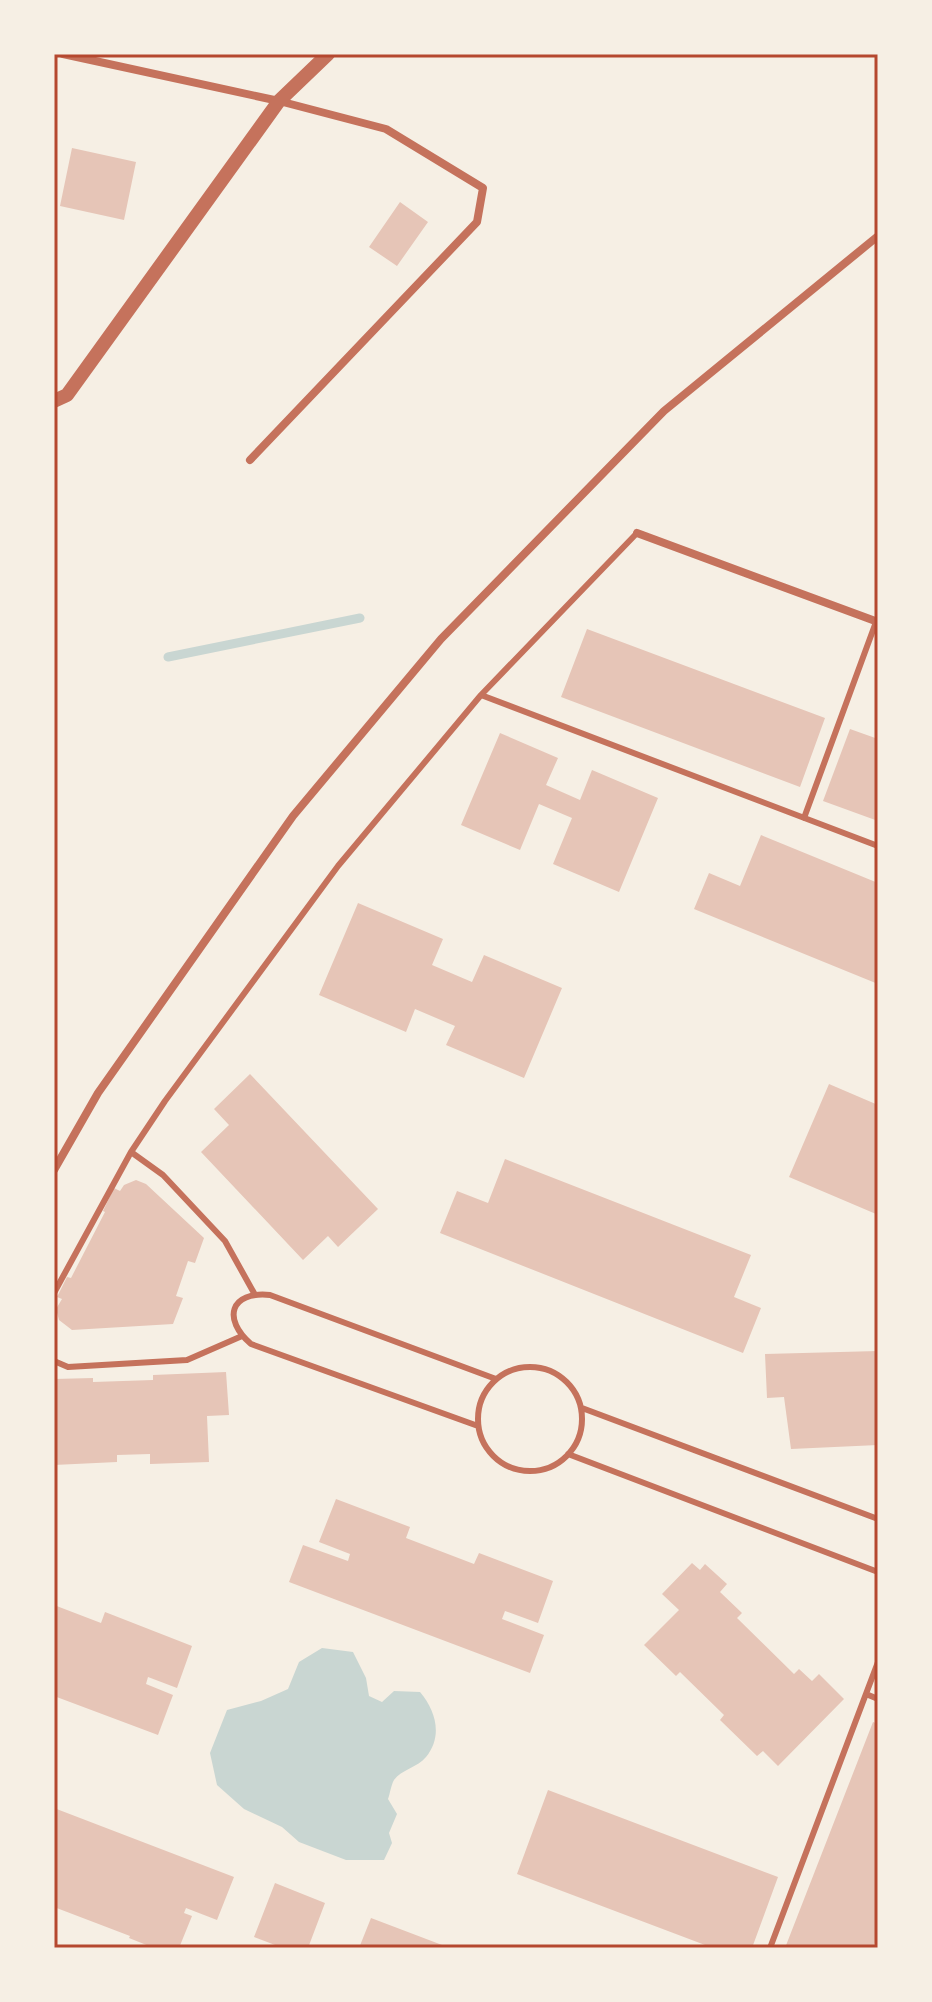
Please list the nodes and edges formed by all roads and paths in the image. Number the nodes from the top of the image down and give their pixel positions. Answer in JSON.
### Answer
{"nodes":[{"id":1,"x":63,"y":54,"type":"edge"},
{"id":2,"x":328,"y":54,"type":"edge"},
{"id":3,"x":279,"y":101,"type":"junction"},
{"id":4,"x":878,"y":236,"type":"edge"},
{"id":5,"x":54,"y":401,"type":"edge"},
{"id":6,"x":250,"y":460,"type":"dead end"},
{"id":7,"x":637,"y":533,"type":"joint"},
{"id":8,"x":877,"y":622,"type":"edge"},
{"id":9,"x":481,"y":695,"type":"junction"},
{"id":10,"x":804,"y":818,"type":"junction"},
{"id":11,"x":878,"y":846,"type":"edge"},
{"id":12,"x":131,"y":1152,"type":"junction"},
{"id":13,"x":54,"y":1170,"type":"edge"},
{"id":14,"x":54,"y":1293,"type":"edge"},
{"id":15,"x":254,"y":1293,"type":"junction"},
{"id":16,"x":242,"y":1336,"type":"junction"},
{"id":17,"x":54,"y":1361,"type":"edge"},
{"id":18,"x":496,"y":1379,"type":"junction"},
{"id":19,"x":582,"y":1408,"type":"junction"},
{"id":20,"x":478,"y":1426,"type":"junction"},
{"id":21,"x":568,"y":1454,"type":"junction"},
{"id":22,"x":878,"y":1519,"type":"edge"},
{"id":23,"x":878,"y":1572,"type":"edge"},
{"id":24,"x":878,"y":1662,"type":"edge"},
{"id":25,"x":866,"y":1694,"type":"junction"},
{"id":26,"x":878,"y":1699,"type":"edge"},
{"id":27,"x":770,"y":1948,"type":"edge"}],
"edges":[{"from":1,"to":3,"type":"street"},
{"from":2,"to":3,"type":"street"},
{"from":3,"to":5,"type":"street"},
{"from":3,"to":6,"type":"street"},
{"from":4,"to":13,"type":"street"},
{"from":7,"to":8,"type":"street"},
{"from":7,"to":9,"type":"lane"},
{"from":8,"to":10,"type":"lane"},
{"from":9,"to":10,"type":"lane"},
{"from":9,"to":12,"type":"lane"},
{"from":10,"to":11,"type":"lane"},
{"from":12,"to":14,"type":"lane"},
{"from":12,"to":15,"type":"lane"},
{"from":15,"to":16,"type":"lane"},
{"from":15,"to":18,"type":"lane"},
{"from":16,"to":17,"type":"lane"},
{"from":16,"to":20,"type":"lane"},
{"from":18,"to":19,"type":"lane"},
{"from":18,"to":20,"type":"lane"},
{"from":19,"to":21,"type":"lane"},
{"from":19,"to":22,"type":"lane"},
{"from":20,"to":21,"type":"lane"},
{"from":21,"to":23,"type":"lane"},
{"from":24,"to":25,"type":"lane"},
{"from":25,"to":26,"type":"lane"},
{"from":25,"to":27,"type":"lane"}]}
